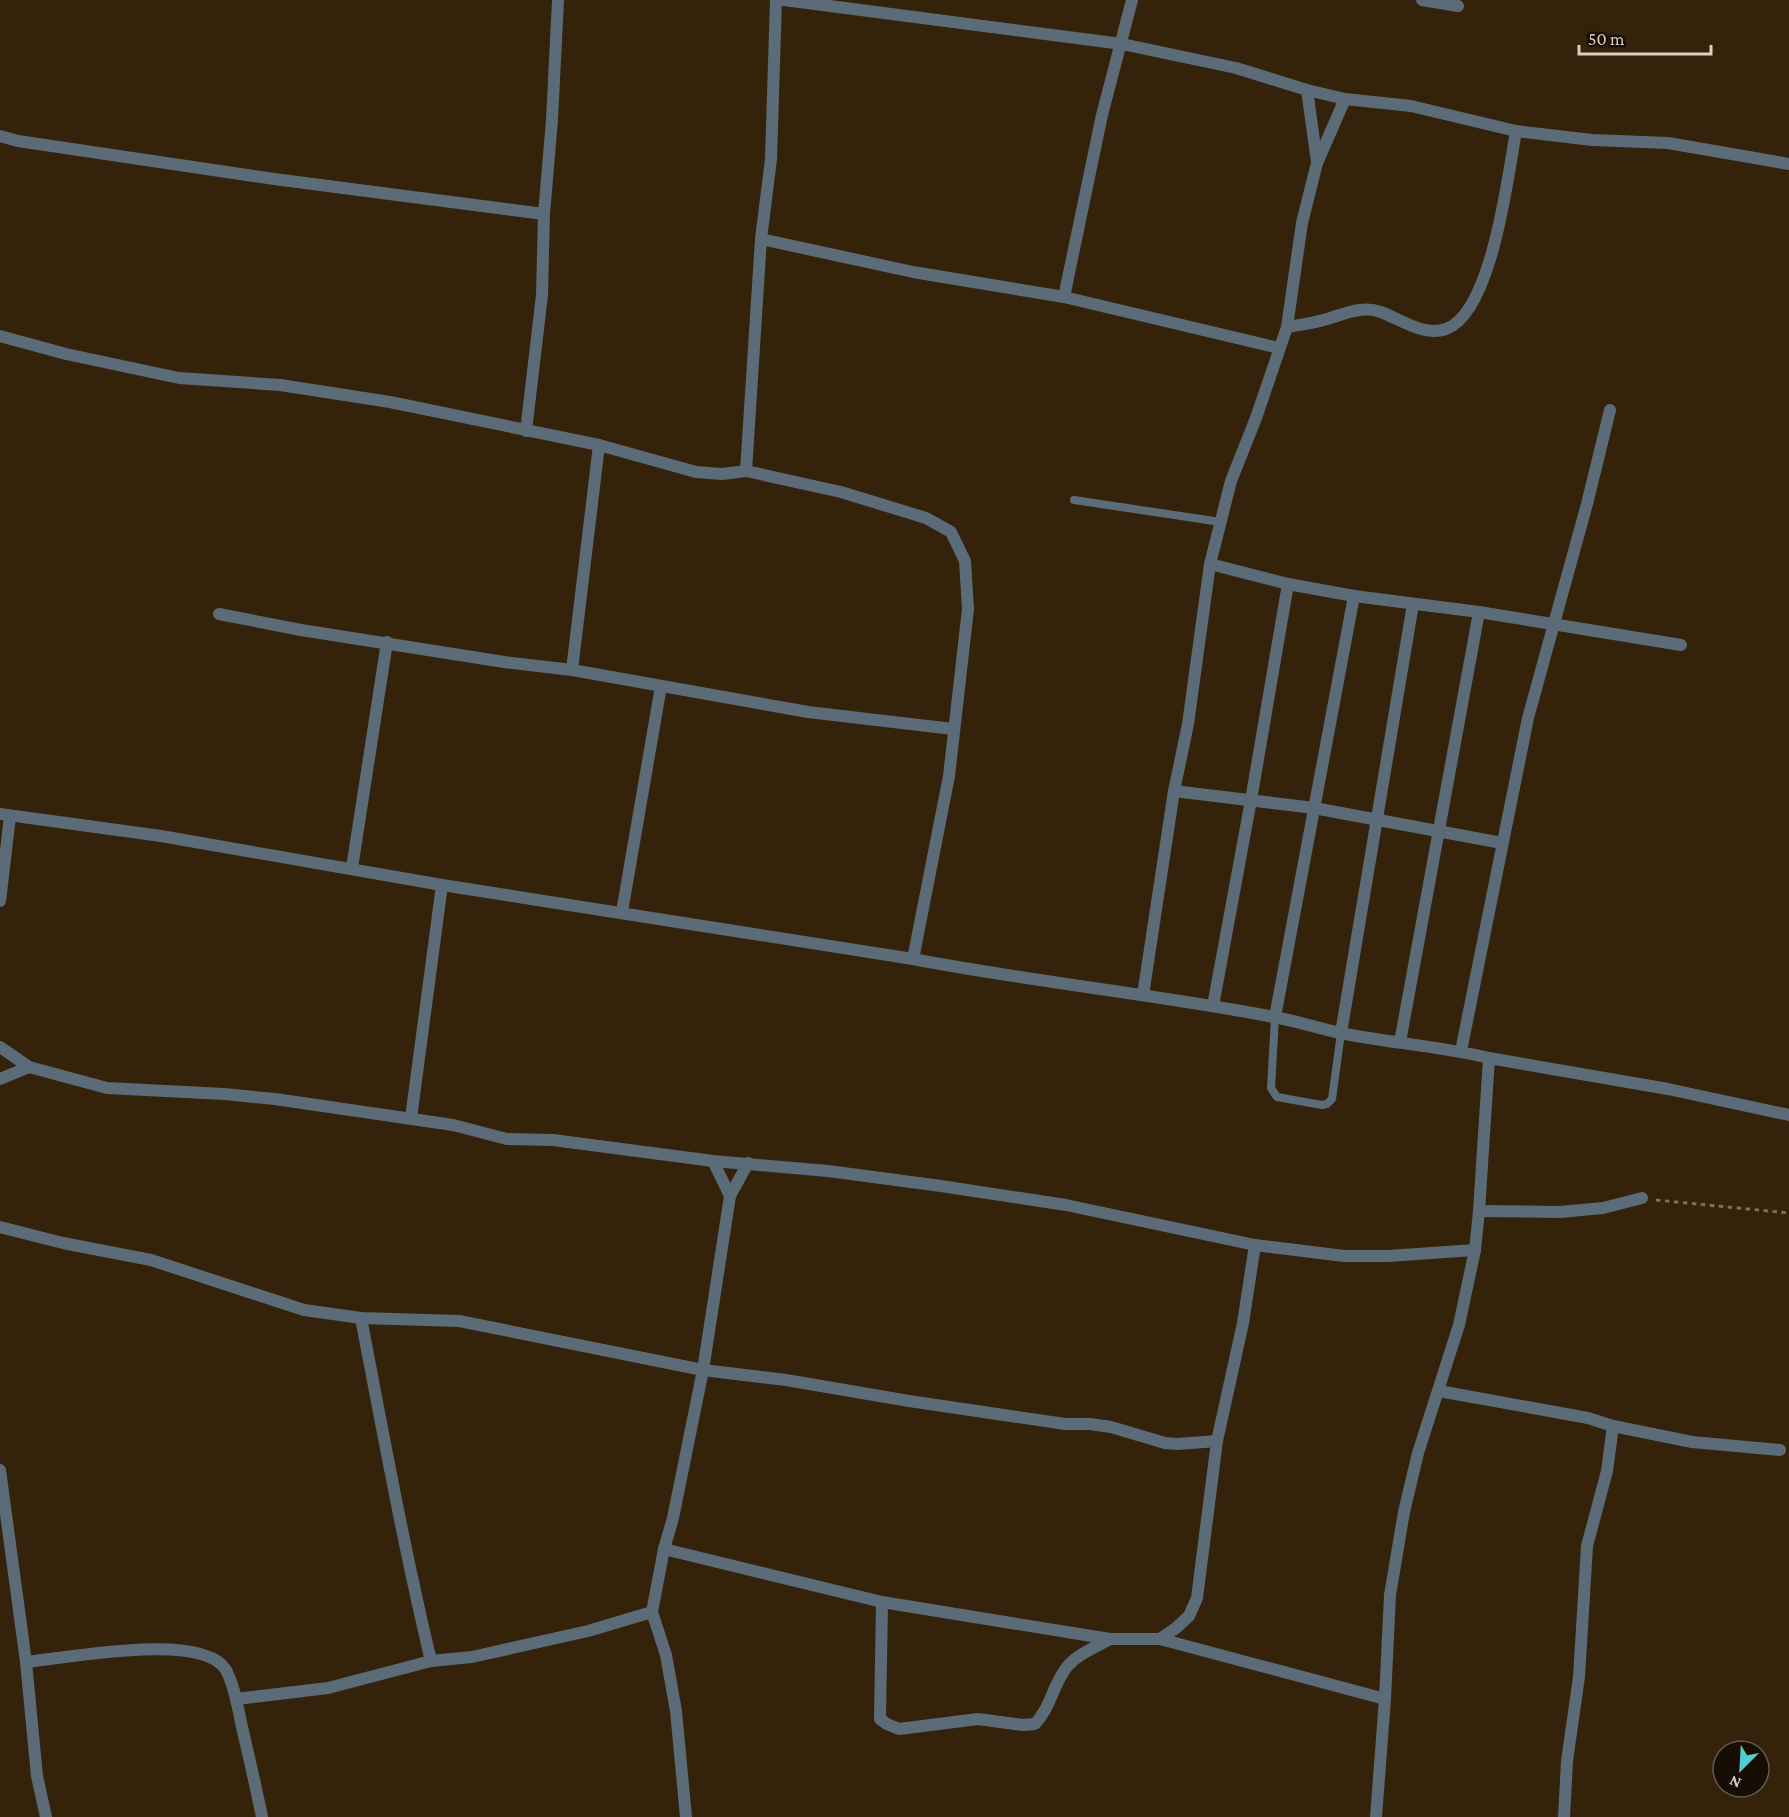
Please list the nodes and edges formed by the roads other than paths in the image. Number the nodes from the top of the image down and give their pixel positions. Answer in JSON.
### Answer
{"nodes":[{"id":1,"x":558,"y":0,"type":"edge"},
{"id":2,"x":777,"y":0,"type":"edge"},
{"id":3,"x":784,"y":0,"type":"edge"},
{"id":4,"x":1132,"y":0,"type":"edge"},
{"id":5,"x":1422,"y":0,"type":"edge"},
{"id":6,"x":1458,"y":6,"type":"dead end"},
{"id":7,"x":1122,"y":44,"type":"junction"},
{"id":8,"x":1307,"y":90,"type":"junction"},
{"id":9,"x":1345,"y":99,"type":"junction"},
{"id":10,"x":1516,"y":131,"type":"junction"},
{"id":11,"x":0,"y":136,"type":"edge"},
{"id":12,"x":1317,"y":163,"type":"junction"},
{"id":13,"x":1789,"y":164,"type":"edge"},
{"id":14,"x":544,"y":214,"type":"junction"},
{"id":15,"x":761,"y":239,"type":"junction"},
{"id":16,"x":1064,"y":297,"type":"junction"},
{"id":17,"x":1287,"y":327,"type":"junction"},
{"id":18,"x":0,"y":336,"type":"edge"},
{"id":19,"x":1279,"y":348,"type":"junction"},
{"id":20,"x":1610,"y":410,"type":"dead end"},
{"id":21,"x":526,"y":431,"type":"junction"},
{"id":22,"x":599,"y":445,"type":"junction"},
{"id":23,"x":746,"y":471,"type":"junction"},
{"id":24,"x":1074,"y":500,"type":"dead end"},
{"id":25,"x":1221,"y":522,"type":"junction"},
{"id":26,"x":1210,"y":564,"type":"junction"},
{"id":27,"x":1288,"y":584,"type":"junction"},
{"id":28,"x":1354,"y":596,"type":"junction"},
{"id":29,"x":1413,"y":604,"type":"junction"},
{"id":30,"x":1479,"y":612,"type":"junction"},
{"id":31,"x":219,"y":614,"type":"dead end"},
{"id":32,"x":1553,"y":624,"type":"junction"},
{"id":33,"x":387,"y":642,"type":"junction"},
{"id":34,"x":1681,"y":645,"type":"dead end"},
{"id":35,"x":572,"y":670,"type":"junction"},
{"id":36,"x":662,"y":686,"type":"junction"},
{"id":37,"x":953,"y":729,"type":"junction"},
{"id":38,"x":1174,"y":791,"type":"junction"},
{"id":39,"x":1251,"y":800,"type":"junction"},
{"id":40,"x":1314,"y":808,"type":"junction"},
{"id":41,"x":5,"y":815,"type":"edge"},
{"id":42,"x":1378,"y":820,"type":"junction"},
{"id":43,"x":1439,"y":831,"type":"junction"},
{"id":44,"x":1502,"y":843,"type":"junction"},
{"id":45,"x":352,"y":868,"type":"junction"},
{"id":46,"x":442,"y":885,"type":"junction"},
{"id":47,"x":0,"y":901,"type":"edge"},
{"id":48,"x":622,"y":912,"type":"junction"},
{"id":49,"x":913,"y":959,"type":"junction"},
{"id":50,"x":1143,"y":995,"type":"junction"},
{"id":51,"x":1213,"y":1006,"type":"junction"},
{"id":52,"x":1275,"y":1017,"type":"junction"},
{"id":53,"x":1341,"y":1033,"type":"junction"},
{"id":54,"x":1400,"y":1042,"type":"junction"},
{"id":55,"x":0,"y":1047,"type":"edge"},
{"id":56,"x":1461,"y":1051,"type":"junction"},
{"id":57,"x":1489,"y":1058,"type":"junction"},
{"id":58,"x":29,"y":1067,"type":"junction"},
{"id":59,"x":0,"y":1079,"type":"edge"},
{"id":60,"x":1789,"y":1114,"type":"edge"},
{"id":61,"x":411,"y":1119,"type":"junction"},
{"id":62,"x":713,"y":1161,"type":"junction"},
{"id":63,"x":748,"y":1163,"type":"junction"},
{"id":64,"x":730,"y":1196,"type":"junction"},
{"id":65,"x":1642,"y":1198,"type":"road end"},
{"id":66,"x":1479,"y":1211,"type":"junction"},
{"id":67,"x":0,"y":1227,"type":"edge"},
{"id":68,"x":1255,"y":1245,"type":"junction"},
{"id":69,"x":1475,"y":1250,"type":"junction"},
{"id":70,"x":361,"y":1318,"type":"junction"},
{"id":71,"x":703,"y":1370,"type":"junction"},
{"id":72,"x":1439,"y":1391,"type":"junction"},
{"id":73,"x":1613,"y":1426,"type":"junction"},
{"id":74,"x":1216,"y":1441,"type":"junction"},
{"id":75,"x":1780,"y":1450,"type":"dead end"},
{"id":76,"x":0,"y":1470,"type":"edge"},
{"id":77,"x":664,"y":1550,"type":"junction"},
{"id":78,"x":882,"y":1602,"type":"junction"},
{"id":79,"x":652,"y":1612,"type":"junction"},
{"id":80,"x":1110,"y":1639,"type":"junction"},
{"id":81,"x":1160,"y":1639,"type":"junction"},
{"id":82,"x":431,"y":1661,"type":"junction"},
{"id":83,"x":26,"y":1662,"type":"junction"},
{"id":84,"x":236,"y":1699,"type":"junction"},
{"id":85,"x":1385,"y":1699,"type":"junction"},
{"id":86,"x":46,"y":1817,"type":"edge"},
{"id":87,"x":262,"y":1817,"type":"edge"},
{"id":88,"x":686,"y":1817,"type":"edge"},
{"id":89,"x":1376,"y":1817,"type":"edge"},
{"id":90,"x":1564,"y":1817,"type":"edge"}],
"edges":[{"from":1,"to":14,"type":"street"},
{"from":2,"to":15,"type":"street"},
{"from":3,"to":7,"type":"street"},
{"from":4,"to":7,"type":"street"},
{"from":5,"to":6,"type":"street"},
{"from":7,"to":8,"type":"street"},
{"from":7,"to":16,"type":"street"},
{"from":8,"to":9,"type":"street"},
{"from":8,"to":12,"type":"street"},
{"from":9,"to":10,"type":"street"},
{"from":9,"to":12,"type":"street"},
{"from":10,"to":13,"type":"street"},
{"from":10,"to":17,"type":"street"},
{"from":11,"to":14,"type":"street"},
{"from":12,"to":17,"type":"street"},
{"from":14,"to":21,"type":"street"},
{"from":15,"to":16,"type":"street"},
{"from":15,"to":23,"type":"street"},
{"from":16,"to":19,"type":"street"},
{"from":17,"to":19,"type":"street"},
{"from":18,"to":21,"type":"street"},
{"from":19,"to":25,"type":"street"},
{"from":20,"to":32,"type":"street"},
{"from":21,"to":22,"type":"street"},
{"from":22,"to":23,"type":"street"},
{"from":22,"to":35,"type":"street"},
{"from":23,"to":37,"type":"street"},
{"from":24,"to":25,"type":"lane"},
{"from":25,"to":26,"type":"street"},
{"from":26,"to":27,"type":"street"},
{"from":26,"to":38,"type":"street"},
{"from":27,"to":28,"type":"street"},
{"from":27,"to":39,"type":"street"},
{"from":28,"to":29,"type":"street"},
{"from":28,"to":40,"type":"street"},
{"from":29,"to":30,"type":"street"},
{"from":29,"to":42,"type":"street"},
{"from":30,"to":32,"type":"street"},
{"from":30,"to":43,"type":"street"},
{"from":31,"to":33,"type":"street"},
{"from":32,"to":34,"type":"street"},
{"from":32,"to":44,"type":"street"},
{"from":33,"to":35,"type":"street"},
{"from":33,"to":45,"type":"street"},
{"from":35,"to":36,"type":"street"},
{"from":36,"to":37,"type":"street"},
{"from":36,"to":48,"type":"street"},
{"from":37,"to":49,"type":"street"},
{"from":38,"to":39,"type":"street"},
{"from":38,"to":50,"type":"street"},
{"from":39,"to":40,"type":"street"},
{"from":39,"to":51,"type":"street"},
{"from":40,"to":42,"type":"street"},
{"from":40,"to":52,"type":"street"},
{"from":41,"to":45,"type":"street"},
{"from":41,"to":47,"type":"street"},
{"from":42,"to":43,"type":"street"},
{"from":42,"to":53,"type":"street"},
{"from":43,"to":44,"type":"street"},
{"from":43,"to":54,"type":"street"},
{"from":44,"to":56,"type":"street"},
{"from":45,"to":46,"type":"street"},
{"from":46,"to":48,"type":"street"},
{"from":46,"to":61,"type":"street"},
{"from":48,"to":49,"type":"street"},
{"from":49,"to":50,"type":"street"},
{"from":50,"to":51,"type":"street"},
{"from":51,"to":52,"type":"street"},
{"from":52,"to":53,"type":"street"},
{"from":52,"to":53,"type":"lane"},
{"from":53,"to":54,"type":"street"},
{"from":54,"to":56,"type":"street"},
{"from":55,"to":58,"type":"street"},
{"from":56,"to":57,"type":"street"},
{"from":57,"to":60,"type":"street"},
{"from":57,"to":66,"type":"street"},
{"from":58,"to":59,"type":"street"},
{"from":58,"to":61,"type":"street"},
{"from":61,"to":62,"type":"street"},
{"from":62,"to":63,"type":"street"},
{"from":62,"to":64,"type":"street"},
{"from":63,"to":64,"type":"street"},
{"from":63,"to":68,"type":"street"},
{"from":64,"to":71,"type":"street"},
{"from":65,"to":66,"type":"street"},
{"from":66,"to":69,"type":"street"},
{"from":67,"to":70,"type":"street"},
{"from":68,"to":69,"type":"street"},
{"from":68,"to":74,"type":"street"},
{"from":69,"to":72,"type":"street"},
{"from":70,"to":71,"type":"street"},
{"from":70,"to":82,"type":"street"},
{"from":71,"to":74,"type":"street"},
{"from":71,"to":77,"type":"street"},
{"from":72,"to":73,"type":"street"},
{"from":72,"to":85,"type":"street"},
{"from":73,"to":75,"type":"street"},
{"from":73,"to":90,"type":"street"},
{"from":74,"to":81,"type":"street"},
{"from":76,"to":83,"type":"street"},
{"from":77,"to":78,"type":"street"},
{"from":77,"to":79,"type":"street"},
{"from":78,"to":80,"type":"street"},
{"from":78,"to":80,"type":"street"},
{"from":79,"to":82,"type":"street"},
{"from":79,"to":88,"type":"street"},
{"from":80,"to":81,"type":"street"},
{"from":81,"to":85,"type":"street"},
{"from":82,"to":84,"type":"street"},
{"from":83,"to":84,"type":"street"},
{"from":83,"to":86,"type":"street"},
{"from":84,"to":87,"type":"street"},
{"from":85,"to":89,"type":"street"}]}
